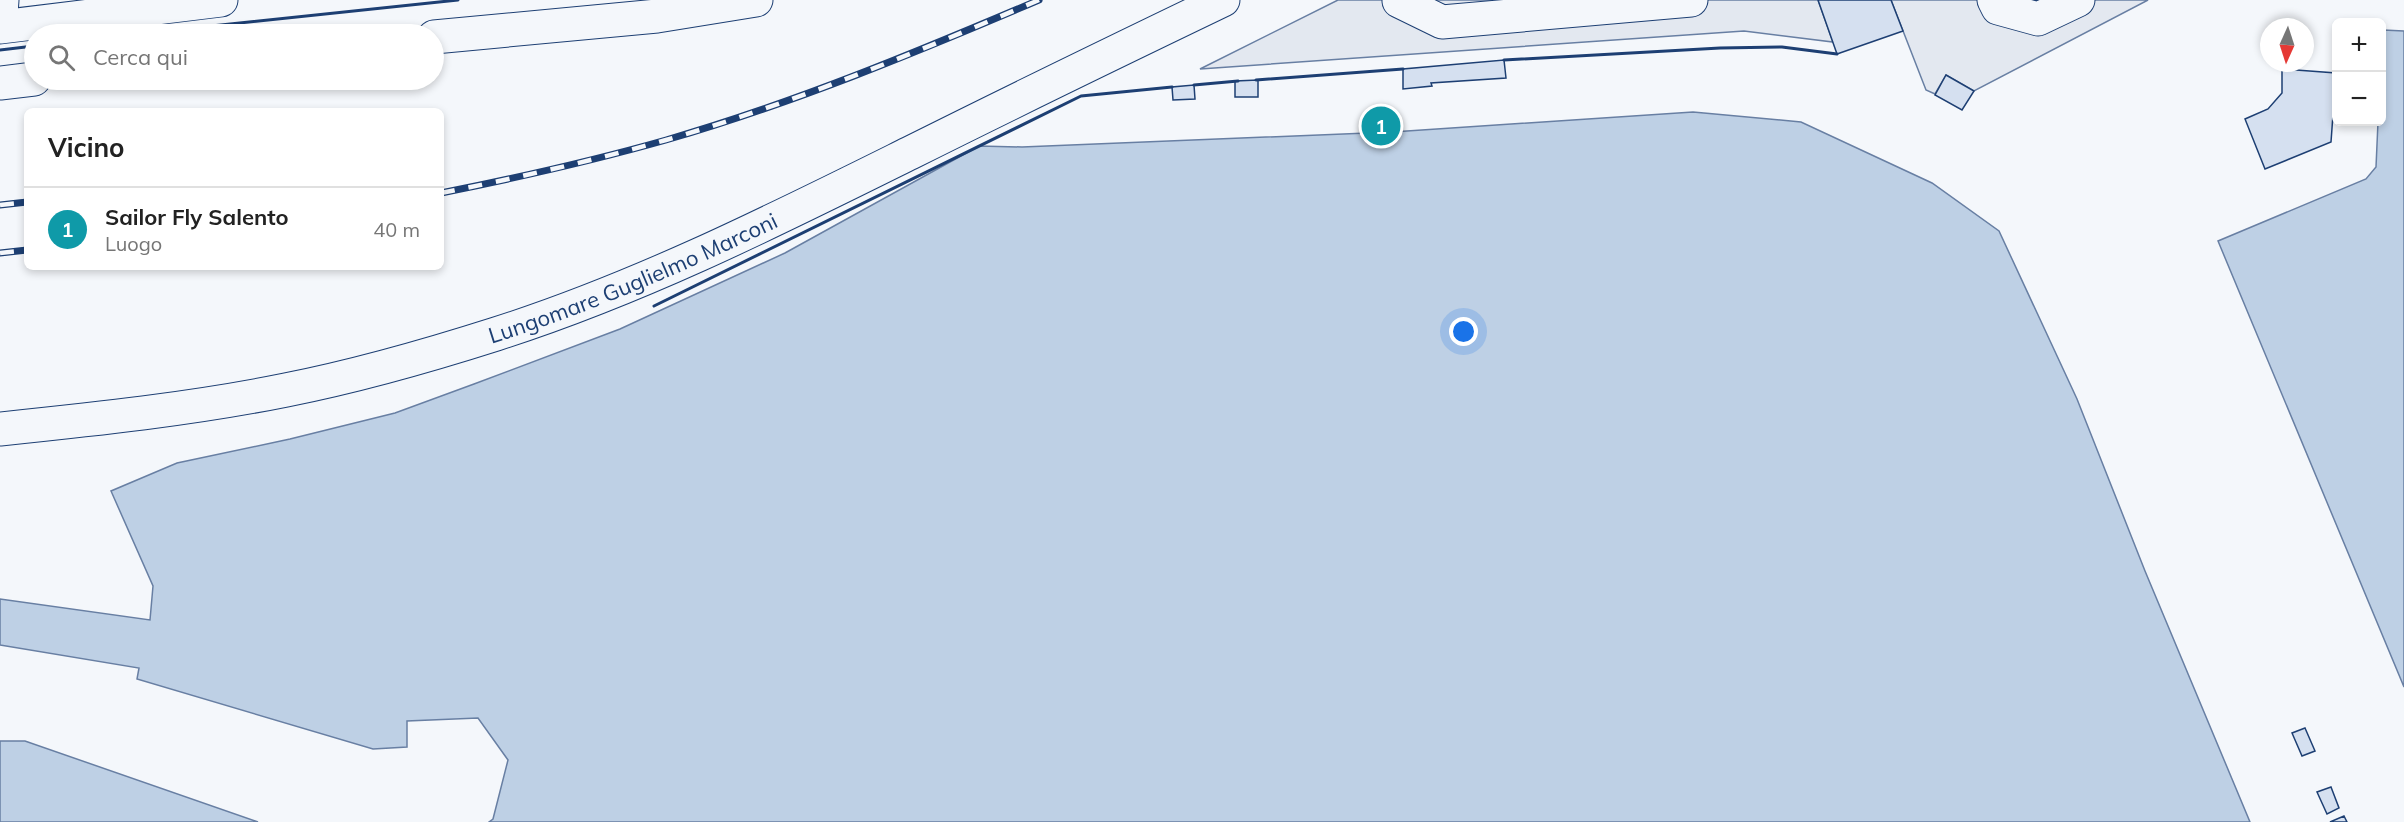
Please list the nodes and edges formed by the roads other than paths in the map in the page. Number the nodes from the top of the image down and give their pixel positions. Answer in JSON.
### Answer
{"nodes":[{"id":1,"x":2,"y":0,"type":"edge"},
{"id":2,"x":221,"y":0,"type":"edge"},
{"id":3,"x":756,"y":0,"type":"edge"},
{"id":4,"x":1223,"y":0,"type":"edge"},
{"id":5,"x":1400,"y":0,"type":"edge"},
{"id":6,"x":1691,"y":0,"type":"edge"},
{"id":7,"x":1994,"y":0,"type":"edge"},
{"id":8,"x":2078,"y":0,"type":"edge"},
{"id":9,"x":176,"y":2,"type":"edge"},
{"id":10,"x":0,"y":27,"type":"edge"},
{"id":11,"x":444,"y":36,"type":"edge"},
{"id":12,"x":24,"y":80,"type":"edge"},
{"id":13,"x":0,"y":83,"type":"edge"},
{"id":14,"x":0,"y":429,"type":"edge"}],
"edges":[{"from":1,"to":10,"type":"street"},
{"from":2,"to":9,"type":"street"},
{"from":3,"to":11,"type":"street"},
{"from":4,"to":14,"type":"street","name":"Lungomare Guglielmo Marconi"},
{"from":5,"to":6,"type":"street"},
{"from":7,"to":8,"type":"street"},
{"from":9,"to":10,"type":"street"},
{"from":12,"to":13,"type":"street"}]}
